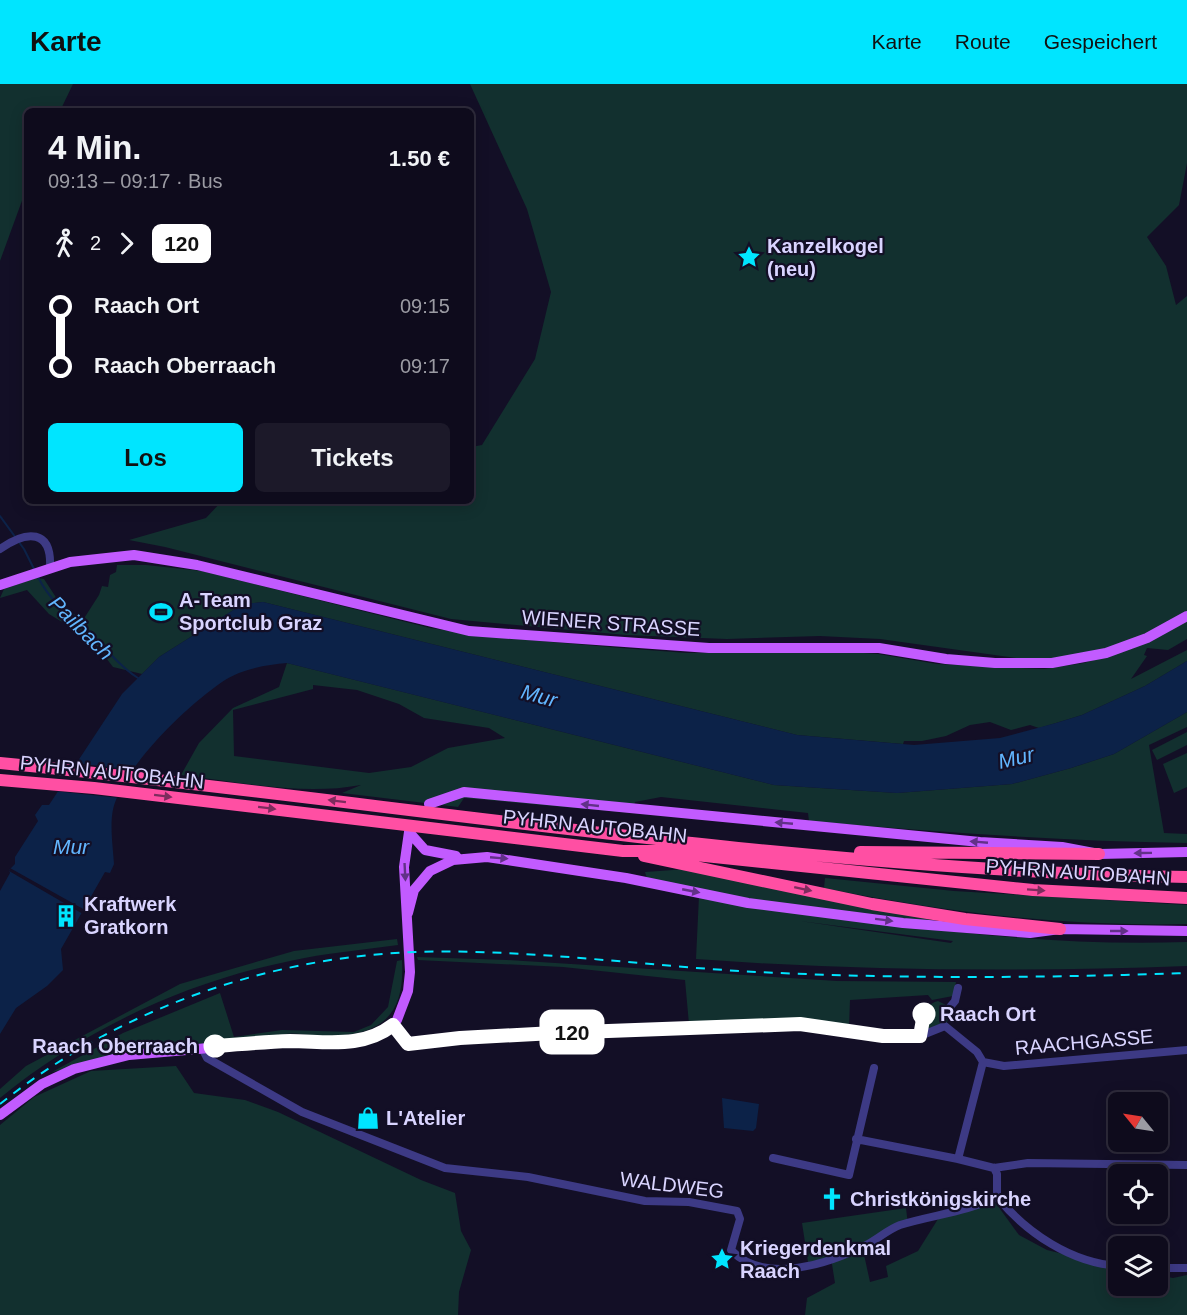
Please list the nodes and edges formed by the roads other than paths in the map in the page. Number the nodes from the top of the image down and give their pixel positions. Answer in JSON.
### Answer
{"nodes":[{"id":1,"x":3,"y":547,"type":"edge"},
{"id":2,"x":41,"y":571,"type":"junction"},
{"id":3,"x":0,"y":585,"type":"edge"},
{"id":4,"x":1187,"y":616,"type":"edge"},
{"id":5,"x":0,"y":763,"type":"edge"},
{"id":6,"x":0,"y":780,"type":"edge"},
{"id":7,"x":429,"y":804,"type":"dead end"},
{"id":8,"x":766,"y":849,"type":"junction"},
{"id":9,"x":622,"y":851,"type":"junction"},
{"id":10,"x":1187,"y":852,"type":"edge"},
{"id":11,"x":1099,"y":854,"type":"junction"},
{"id":12,"x":472,"y":857,"type":"junction"},
{"id":13,"x":1187,"y":877,"type":"edge"},
{"id":14,"x":1187,"y":898,"type":"edge"},
{"id":15,"x":408,"y":913,"type":"junction"},
{"id":16,"x":1060,"y":930,"type":"junction"},
{"id":17,"x":1187,"y":931,"type":"edge"},
{"id":18,"x":958,"y":988,"type":"dead end"},
{"id":19,"x":950,"y":1007,"type":"dead end"},
{"id":20,"x":395,"y":1022,"type":"junction"},
{"id":21,"x":202,"y":1048,"type":"junction"},
{"id":22,"x":1187,"y":1050,"type":"edge"},
{"id":23,"x":983,"y":1062,"type":"junction"},
{"id":24,"x":874,"y":1068,"type":"dead end"},
{"id":25,"x":0,"y":1115,"type":"edge"},
{"id":26,"x":856,"y":1139,"type":"junction"},
{"id":27,"x":774,"y":1158,"type":"dead end"},
{"id":28,"x":958,"y":1159,"type":"junction"},
{"id":29,"x":1187,"y":1165,"type":"edge"},
{"id":30,"x":994,"y":1168,"type":"junction"},
{"id":31,"x":997,"y":1197,"type":"junction"},
{"id":32,"x":1108,"y":1263,"type":"edge"},
{"id":33,"x":1187,"y":1268,"type":"edge"},
{"id":34,"x":1168,"y":1269,"type":"edge"}],
"edges":[{"from":1,"to":2,"type":"street"},
{"from":2,"to":3,"type":"main road","name":"WIENER STRASSE"},
{"from":2,"to":4,"type":"main road","name":"WIENER STRASSE"},
{"from":8,"to":5,"type":"highway","name":"PYHRN AUTOBAHN","one_way":true},
{"from":6,"to":9,"type":"highway","name":"PYHRN AUTOBAHN","one_way":true},
{"from":11,"to":7,"type":"main road","one_way":true},
{"from":8,"to":11,"type":"highway"},
{"from":8,"to":13,"type":"highway","name":"PYHRN AUTOBAHN"},
{"from":9,"to":14,"type":"highway","name":"PYHRN AUTOBAHN","one_way":true},
{"from":9,"to":16,"type":"highway","one_way":true},
{"from":10,"to":11,"type":"main road","one_way":true},
{"from":12,"to":15,"type":"main road"},
{"from":12,"to":15,"type":"main road","one_way":true},
{"from":12,"to":16,"type":"main road","one_way":true},
{"from":15,"to":20,"type":"main road"},
{"from":16,"to":17,"type":"main road","one_way":true},
{"from":18,"to":19,"type":"street"},
{"from":20,"to":21,"type":"main road"},
{"from":20,"to":23,"type":"street"},
{"from":21,"to":25,"type":"main road"},
{"from":21,"to":31,"type":"street","name":"WALDWEG"},
{"from":22,"to":23,"type":"street","name":"RAACHGASSE"},
{"from":23,"to":28,"type":"street"},
{"from":24,"to":26,"type":"street"},
{"from":26,"to":27,"type":"street"},
{"from":26,"to":28,"type":"street"},
{"from":28,"to":30,"type":"street"},
{"from":29,"to":30,"type":"street"},
{"from":30,"to":31,"type":"street"},
{"from":31,"to":32,"type":"street"},
{"from":33,"to":34,"type":"street"}]}
